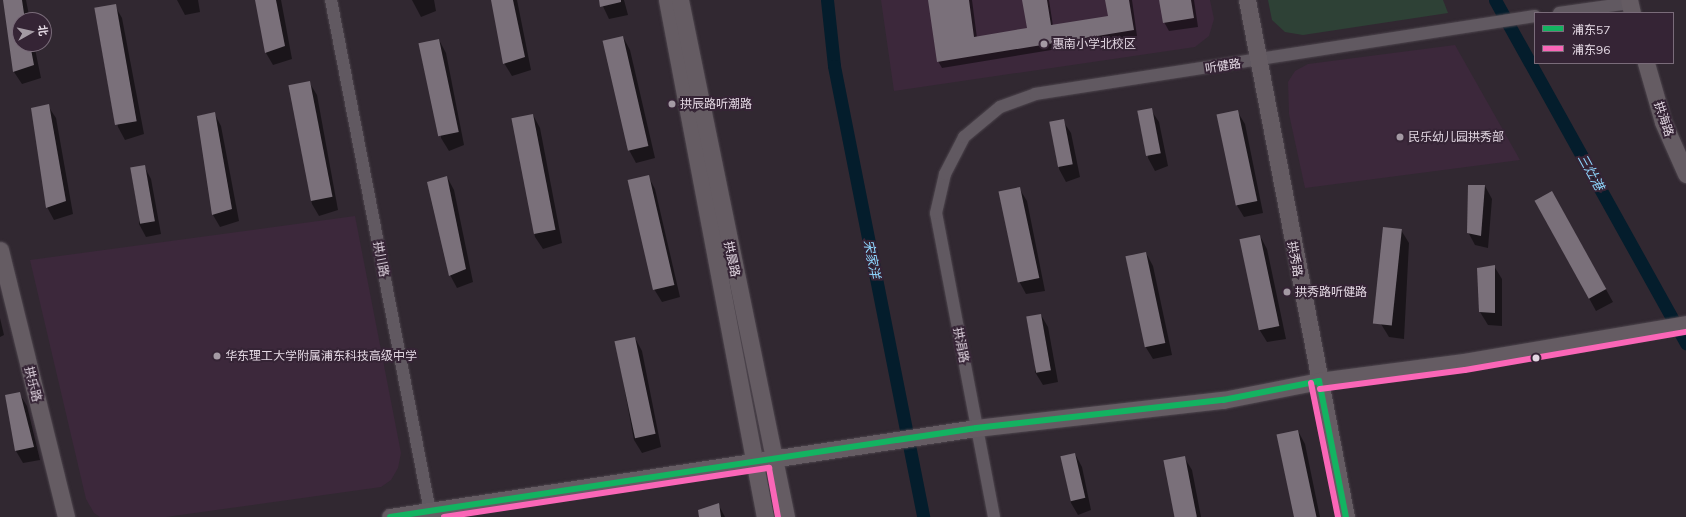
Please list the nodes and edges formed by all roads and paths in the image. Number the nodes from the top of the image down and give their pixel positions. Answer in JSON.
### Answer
{"nodes":[{"id":1,"x":331,"y":0,"type":"edge"},
{"id":2,"x":666,"y":0,"type":"edge"},
{"id":3,"x":680,"y":0,"type":"edge"},
{"id":4,"x":1247,"y":0,"type":"edge"},
{"id":5,"x":1630,"y":5,"type":"edge"},
{"id":6,"x":1568,"y":12,"type":"edge"},
{"id":7,"x":1534,"y":16,"type":"edge"},
{"id":8,"x":1259,"y":60,"type":"junction"},
{"id":9,"x":1646,"y":64,"type":"edge"},
{"id":10,"x":945,"y":174,"type":"joint"},
{"id":11,"x":1686,"y":174,"type":"edge"},
{"id":12,"x":0,"y":250,"type":"edge"},
{"id":13,"x":1686,"y":324,"type":"edge"},
{"id":14,"x":1319,"y":381,"type":"junction"},
{"id":15,"x":976,"y":428,"type":"junction"},
{"id":16,"x":775,"y":459,"type":"junction"},
{"id":17,"x":753,"y":463,"type":"junction"},
{"id":18,"x":430,"y":514,"type":"edge"},
{"id":19,"x":66,"y":517,"type":"edge"},
{"id":20,"x":390,"y":517,"type":"edge"},
{"id":21,"x":765,"y":517,"type":"edge"},
{"id":22,"x":786,"y":517,"type":"edge"},
{"id":23,"x":994,"y":517,"type":"edge"},
{"id":24,"x":1346,"y":517,"type":"edge"}],
"edges":[{"from":1,"to":18,"type":"street","name":"拱川路"},
{"from":2,"to":17,"type":"street","name":"拱晨路"},
{"from":3,"to":16,"type":"street","name":"拱晨路"},
{"from":4,"to":8,"type":"street","name":"拱秀路"},
{"from":5,"to":6,"type":"street"},
{"from":7,"to":8,"type":"street","name":"听健路"},
{"from":8,"to":10,"type":"street","name":"听健路"},
{"from":8,"to":14,"type":"street","name":"拱秀路"},
{"from":9,"to":11,"type":"street","name":"拱海路"},
{"from":10,"to":15,"type":"street","name":"拱涓路"},
{"from":12,"to":19,"type":"street","name":"拱乐路"},
{"from":13,"to":14,"type":"street"},
{"from":14,"to":15,"type":"street"},
{"from":14,"to":24,"type":"street","name":"拱秀路"},
{"from":15,"to":16,"type":"street"},
{"from":15,"to":23,"type":"street","name":"拱涓路"},
{"from":16,"to":17,"type":"street"},
{"from":16,"to":22,"type":"street","name":"拱晨路"},
{"from":17,"to":18,"type":"street"},
{"from":17,"to":21,"type":"street","name":"拱晨路"},
{"from":18,"to":20,"type":"street"}]}
